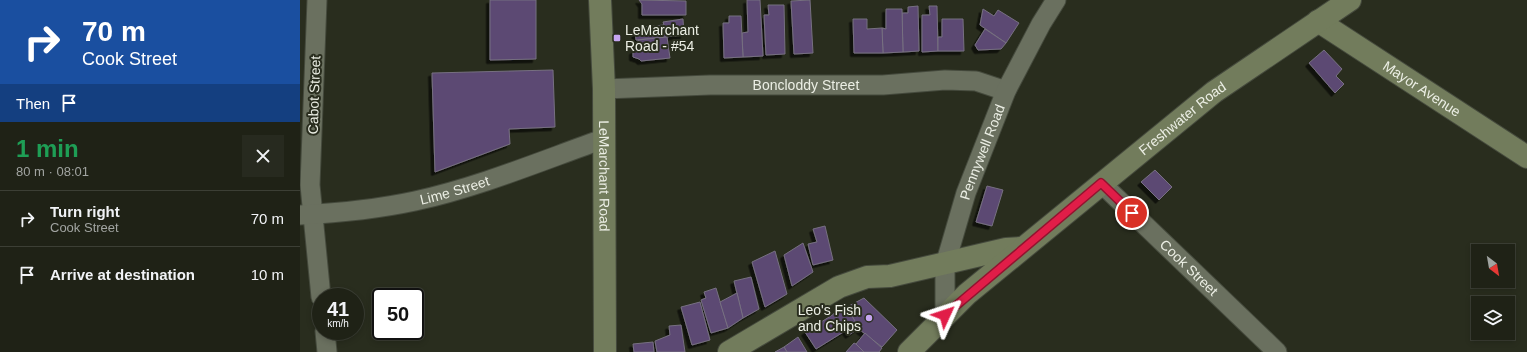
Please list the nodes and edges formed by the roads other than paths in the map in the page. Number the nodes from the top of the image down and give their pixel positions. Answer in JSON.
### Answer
{"nodes":[{"id":1,"x":317,"y":0,"type":"edge"},
{"id":2,"x":600,"y":0,"type":"edge"},
{"id":3,"x":1056,"y":0,"type":"edge"},
{"id":4,"x":1350,"y":0,"type":"edge"},
{"id":5,"x":1318,"y":21,"type":"junction"},
{"id":6,"x":604,"y":89,"type":"junction"},
{"id":7,"x":1006,"y":91,"type":"junction"},
{"id":8,"x":603,"y":139,"type":"junction"},
{"id":9,"x":1527,"y":157,"type":"edge"},
{"id":10,"x":1101,"y":183,"type":"junction"},
{"id":11,"x":306,"y":215,"type":"edge"},
{"id":12,"x":1022,"y":248,"type":"junction"},
{"id":13,"x":945,"y":265,"type":"junction"},
{"id":14,"x":319,"y":288,"type":"edge"},
{"id":15,"x":945,"y":315,"type":"junction"},
{"id":16,"x":326,"y":340,"type":"edge"},
{"id":17,"x":327,"y":352,"type":"edge"},
{"id":18,"x":605,"y":352,"type":"edge"},
{"id":19,"x":729,"y":352,"type":"edge"},
{"id":20,"x":909,"y":352,"type":"edge"},
{"id":21,"x":1278,"y":352,"type":"edge"}],
"edges":[{"from":1,"to":11,"type":"street","name":"Cabot Street"},
{"from":2,"to":6,"type":"main road","name":"LeMarchant Road"},
{"from":3,"to":7,"type":"street","name":"Pennywell Road"},
{"from":4,"to":5,"type":"main road","name":"Freshwater Road"},
{"from":5,"to":9,"type":"main road","name":"Mayor Avenue"},
{"from":5,"to":10,"type":"main road","name":"Freshwater Road"},
{"from":6,"to":7,"type":"street","name":"Boncloddy Street"},
{"from":6,"to":8,"type":"main road","name":"LeMarchant Road"},
{"from":7,"to":13,"type":"street","name":"Pennywell Road"},
{"from":8,"to":11,"type":"street","name":"Lime Street"},
{"from":8,"to":18,"type":"main road","name":"LeMarchant Road"},
{"from":10,"to":12,"type":"main road","name":"Freshwater Road"},
{"from":10,"to":21,"type":"street","name":"Cook Street"},
{"from":11,"to":14,"type":"street","name":"Cabot Street"},
{"from":12,"to":13,"type":"main road"},
{"from":12,"to":15,"type":"main road","name":"Freshwater Road"},
{"from":13,"to":15,"type":"street","name":"Pennywell Road"},
{"from":13,"to":19,"type":"main road"},
{"from":15,"to":20,"type":"main road","name":"Freshwater Road"},
{"from":16,"to":17,"type":"street"}]}
